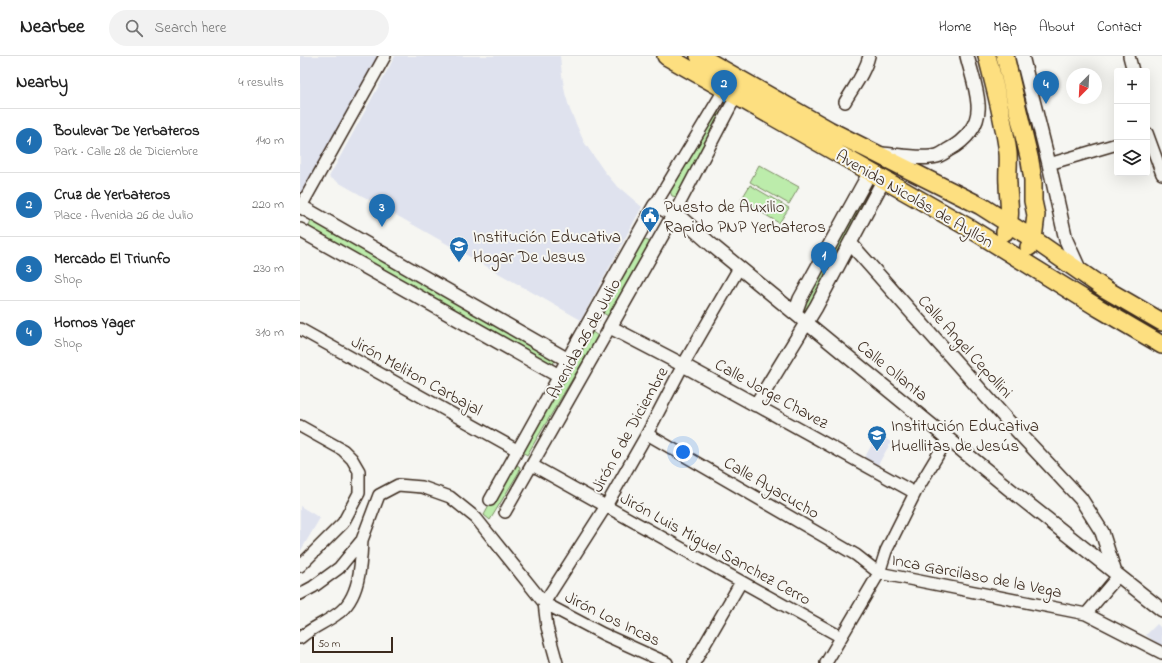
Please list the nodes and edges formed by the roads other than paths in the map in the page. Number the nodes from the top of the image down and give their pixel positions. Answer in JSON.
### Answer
{"nodes":[{"id":1,"x":385,"y":56,"type":"edge"},
{"id":2,"x":666,"y":56,"type":"edge"},
{"id":3,"x":699,"y":56,"type":"edge"},
{"id":4,"x":869,"y":56,"type":"edge"},
{"id":5,"x":967,"y":56,"type":"edge"},
{"id":6,"x":987,"y":56,"type":"edge"},
{"id":7,"x":1005,"y":56,"type":"edge"},
{"id":8,"x":1022,"y":56,"type":"edge"},
{"id":9,"x":1129,"y":56,"type":"edge"},
{"id":10,"x":1132,"y":68,"type":"edge"},
{"id":11,"x":730,"y":93,"type":"junction"},
{"id":12,"x":845,"y":102,"type":"dead end"},
{"id":13,"x":1149,"y":140,"type":"edge"},
{"id":14,"x":1114,"y":145,"type":"edge"},
{"id":15,"x":875,"y":154,"type":"junction"},
{"id":16,"x":1049,"y":164,"type":"junction"},
{"id":17,"x":1162,"y":174,"type":"edge"},
{"id":18,"x":877,"y":176,"type":"junction"},
{"id":19,"x":655,"y":205,"type":"junction"},
{"id":20,"x":300,"y":207,"type":"edge"},
{"id":21,"x":674,"y":214,"type":"junction"},
{"id":22,"x":1009,"y":224,"type":"junction"},
{"id":23,"x":300,"y":230,"type":"edge"},
{"id":24,"x":1033,"y":239,"type":"junction"},
{"id":25,"x":850,"y":244,"type":"junction"},
{"id":26,"x":998,"y":245,"type":"junction"},
{"id":27,"x":1021,"y":261,"type":"junction"},
{"id":28,"x":739,"y":268,"type":"junction"},
{"id":29,"x":1081,"y":273,"type":"junction"},
{"id":30,"x":795,"y":313,"type":"junction"},
{"id":31,"x":807,"y":322,"type":"junction"},
{"id":32,"x":1162,"y":322,"type":"edge"},
{"id":33,"x":610,"y":327,"type":"junction"},
{"id":34,"x":300,"y":329,"type":"edge"},
{"id":35,"x":1160,"y":344,"type":"edge"},
{"id":36,"x":568,"y":360,"type":"junction"},
{"id":37,"x":683,"y":365,"type":"junction"},
{"id":38,"x":559,"y":376,"type":"junction"},
{"id":39,"x":756,"y":405,"type":"junction"},
{"id":40,"x":300,"y":426,"type":"edge"},
{"id":41,"x":647,"y":434,"type":"junction"},
{"id":42,"x":948,"y":438,"type":"junction"},
{"id":43,"x":518,"y":450,"type":"junction"},
{"id":44,"x":532,"y":465,"type":"junction"},
{"id":45,"x":915,"y":493,"type":"junction"},
{"id":46,"x":490,"y":500,"type":"dead end"},
{"id":47,"x":606,"y":506,"type":"junction"},
{"id":48,"x":505,"y":512,"type":"dead end"},
{"id":49,"x":362,"y":540,"type":"junction"},
{"id":50,"x":300,"y":566,"type":"edge"},
{"id":51,"x":879,"y":572,"type":"junction"},
{"id":52,"x":1117,"y":575,"type":"junction"},
{"id":53,"x":741,"y":582,"type":"junction"},
{"id":54,"x":300,"y":594,"type":"edge"},
{"id":55,"x":544,"y":604,"type":"junction"},
{"id":56,"x":1162,"y":610,"type":"edge"},
{"id":57,"x":1086,"y":614,"type":"junction"},
{"id":58,"x":841,"y":637,"type":"junction"},
{"id":59,"x":300,"y":638,"type":"edge"},
{"id":60,"x":1162,"y":653,"type":"edge"},
{"id":61,"x":558,"y":663,"type":"edge"},
{"id":62,"x":666,"y":663,"type":"edge"},
{"id":63,"x":694,"y":663,"type":"edge"},
{"id":64,"x":826,"y":663,"type":"edge"}],
"edges":[{"from":1,"to":20,"type":"street"},
{"from":2,"to":11,"type":"main road","name":"Avenida Nicolás de Ayllón"},
{"from":3,"to":15,"type":"main road","name":"Avenida Nicolás de Ayllón"},
{"from":4,"to":12,"type":"street"},
{"from":5,"to":15,"type":"street"},
{"from":6,"to":22,"type":"main road"},
{"from":7,"to":24,"type":"main road"},
{"from":8,"to":16,"type":"street"},
{"from":9,"to":10,"type":"street"},
{"from":11,"to":18,"type":"main road","name":"Avenida Nicolás de Ayllón"},
{"from":11,"to":19,"type":"street","name":"Avenida 26 de Julio"},
{"from":11,"to":21,"type":"street","name":"Avenida 26 de Julio"},
{"from":13,"to":17,"type":"street"},
{"from":14,"to":16,"type":"street"},
{"from":15,"to":22,"type":"main road","name":"Avenida Nicolás de Ayllón"},
{"from":16,"to":29,"type":"street"},
{"from":18,"to":25,"type":"street"},
{"from":18,"to":26,"type":"main road","name":"Avenida Nicolás de Ayllón"},
{"from":18,"to":30,"type":"street"},
{"from":19,"to":21,"type":"street","name":"Calle Ollanta"},
{"from":19,"to":36,"type":"street","name":"Avenida 26 de Julio"},
{"from":20,"to":36,"type":"street"},
{"from":21,"to":28,"type":"street","name":"Calle Ollanta"},
{"from":21,"to":33,"type":"street","name":"Avenida 26 de Julio"},
{"from":22,"to":24,"type":"main road","name":"Avenida Nicolás de Ayllón"},
{"from":22,"to":26,"type":"main road"},
{"from":23,"to":38,"type":"street"},
{"from":24,"to":27,"type":"main road"},
{"from":24,"to":29,"type":"main road","name":"Avenida Nicolás de Ayllón"},
{"from":25,"to":31,"type":"street"},
{"from":25,"to":52,"type":"street","name":"Calle Angel Cepollini"},
{"from":26,"to":27,"type":"main road","name":"Avenida Nicolás de Ayllón"},
{"from":27,"to":35,"type":"main road","name":"Avenida Nicolás de Ayllón"},
{"from":28,"to":30,"type":"street","name":"Calle Ollanta"},
{"from":28,"to":37,"type":"street","name":"Jirón 6 de Diciembre"},
{"from":29,"to":32,"type":"main road","name":"Avenida Nicolás de Ayllón"},
{"from":30,"to":31,"type":"street","name":"Calle Ollanta"},
{"from":31,"to":39,"type":"street"},
{"from":31,"to":42,"type":"street","name":"Calle Ollanta"},
{"from":33,"to":37,"type":"street","name":"Calle Jorge Chavez"},
{"from":33,"to":44,"type":"street","name":"Avenida 26 de Julio"},
{"from":34,"to":43,"type":"street","name":"Jirón Meliton Carbajal"},
{"from":36,"to":38,"type":"street","name":"Avenida 26 de Julio"},
{"from":37,"to":39,"type":"street","name":"Calle Jorge Chavez"},
{"from":37,"to":41,"type":"street","name":"Jirón 6 de Diciembre"},
{"from":38,"to":43,"type":"street","name":"Avenida 26 de Julio"},
{"from":39,"to":45,"type":"street","name":"Calle Jorge Chavez"},
{"from":40,"to":50,"type":"street"},
{"from":41,"to":47,"type":"street","name":"Jirón 6 de Diciembre"},
{"from":41,"to":51,"type":"street","name":"Calle Ayacucho"},
{"from":42,"to":45,"type":"street"},
{"from":42,"to":52,"type":"street","name":"Calle Ollanta"},
{"from":43,"to":46,"type":"street","name":"Avenida 26 de Julio"},
{"from":44,"to":47,"type":"street","name":"Jirón Luis Miguel Sanchez Cerro"},
{"from":44,"to":48,"type":"street","name":"Avenida 26 de Julio"},
{"from":45,"to":51,"type":"street"},
{"from":47,"to":53,"type":"street","name":"Jirón Luis Miguel Sanchez Cerro"},
{"from":47,"to":55,"type":"street","name":"Jirón 6 de Diciembre"},
{"from":49,"to":54,"type":"street"},
{"from":49,"to":55,"type":"street"},
{"from":49,"to":59,"type":"street"},
{"from":51,"to":57,"type":"street","name":"Inca Garcilaso de la Vega"},
{"from":51,"to":58,"type":"street","name":"Inca Garcilaso de la Vega"},
{"from":52,"to":56,"type":"street","name":"Calle Ollanta"},
{"from":52,"to":57,"type":"street"},
{"from":53,"to":58,"type":"street","name":"Jirón Luis Miguel Sanchez Cerro"},
{"from":53,"to":63,"type":"street"},
{"from":55,"to":61,"type":"street"},
{"from":55,"to":62,"type":"street","name":"Jirón Los Incas"},
{"from":57,"to":60,"type":"street","name":"Inca Garcilaso de la Vega"},
{"from":58,"to":64,"type":"street","name":"Inca Garcilaso de la Vega"}]}
